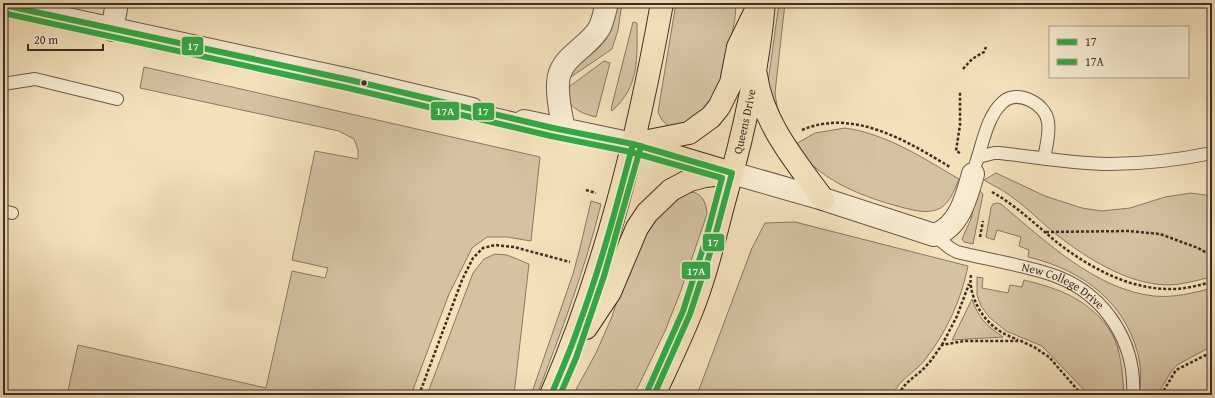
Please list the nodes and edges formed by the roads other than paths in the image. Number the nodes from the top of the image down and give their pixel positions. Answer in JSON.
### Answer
{"nodes":[{"id":1,"x":117,"y":3,"type":"edge"},
{"id":2,"x":607,"y":3,"type":"edge"},
{"id":3,"x":662,"y":3,"type":"edge"},
{"id":4,"x":760,"y":3,"type":"edge"},
{"id":5,"x":764,"y":3,"type":"edge"},
{"id":6,"x":3,"y":5,"type":"edge"},
{"id":7,"x":112,"y":30,"type":"junction"},
{"id":8,"x":755,"y":68,"type":"junction"},
{"id":9,"x":3,"y":84,"type":"edge"},
{"id":10,"x":117,"y":99,"type":"dead end"},
{"id":11,"x":472,"y":109,"type":"joint"},
{"id":12,"x":524,"y":121,"type":"joint"},
{"id":13,"x":564,"y":130,"type":"junction"},
{"id":14,"x":633,"y":144,"type":"junction"},
{"id":15,"x":1212,"y":153,"type":"edge"},
{"id":16,"x":1044,"y":158,"type":"junction"},
{"id":17,"x":967,"y":165,"type":"junction"},
{"id":18,"x":732,"y":173,"type":"junction"},
{"id":19,"x":823,"y":199,"type":"junction"},
{"id":20,"x":934,"y":234,"type":"junction"},
{"id":21,"x":570,"y":350,"type":"junction"},
{"id":22,"x":551,"y":395,"type":"edge"},
{"id":23,"x":654,"y":395,"type":"edge"},
{"id":24,"x":1133,"y":395,"type":"edge"}],
"edges":[{"from":1,"to":7,"type":"street"},
{"from":2,"to":13,"type":"street"},
{"from":3,"to":14,"type":"main road"},
{"from":4,"to":14,"type":"main road"},
{"from":5,"to":8,"type":"main road","name":"Queens Drive"},
{"from":6,"to":7,"type":"street"},
{"from":7,"to":11,"type":"street"},
{"from":8,"to":18,"type":"main road","name":"Queens Drive"},
{"from":8,"to":19,"type":"main road"},
{"from":9,"to":10,"type":"lane"},
{"from":11,"to":12,"type":"lane"},
{"from":12,"to":13,"type":"street"},
{"from":13,"to":14,"type":"street"},
{"from":14,"to":18,"type":"main road"},
{"from":14,"to":21,"type":"main road"},
{"from":15,"to":16,"type":"lane"},
{"from":16,"to":17,"type":"lane"},
{"from":16,"to":17,"type":"lane"},
{"from":17,"to":20,"type":"street"},
{"from":18,"to":19,"type":"street","name":"New College Drive"},
{"from":18,"to":21,"type":"main road"},
{"from":18,"to":23,"type":"main road","name":"Queens Drive"},
{"from":19,"to":20,"type":"street","name":"New College Drive"},
{"from":20,"to":24,"type":"lane","name":"New College Drive"},
{"from":21,"to":22,"type":"main road"}]}
